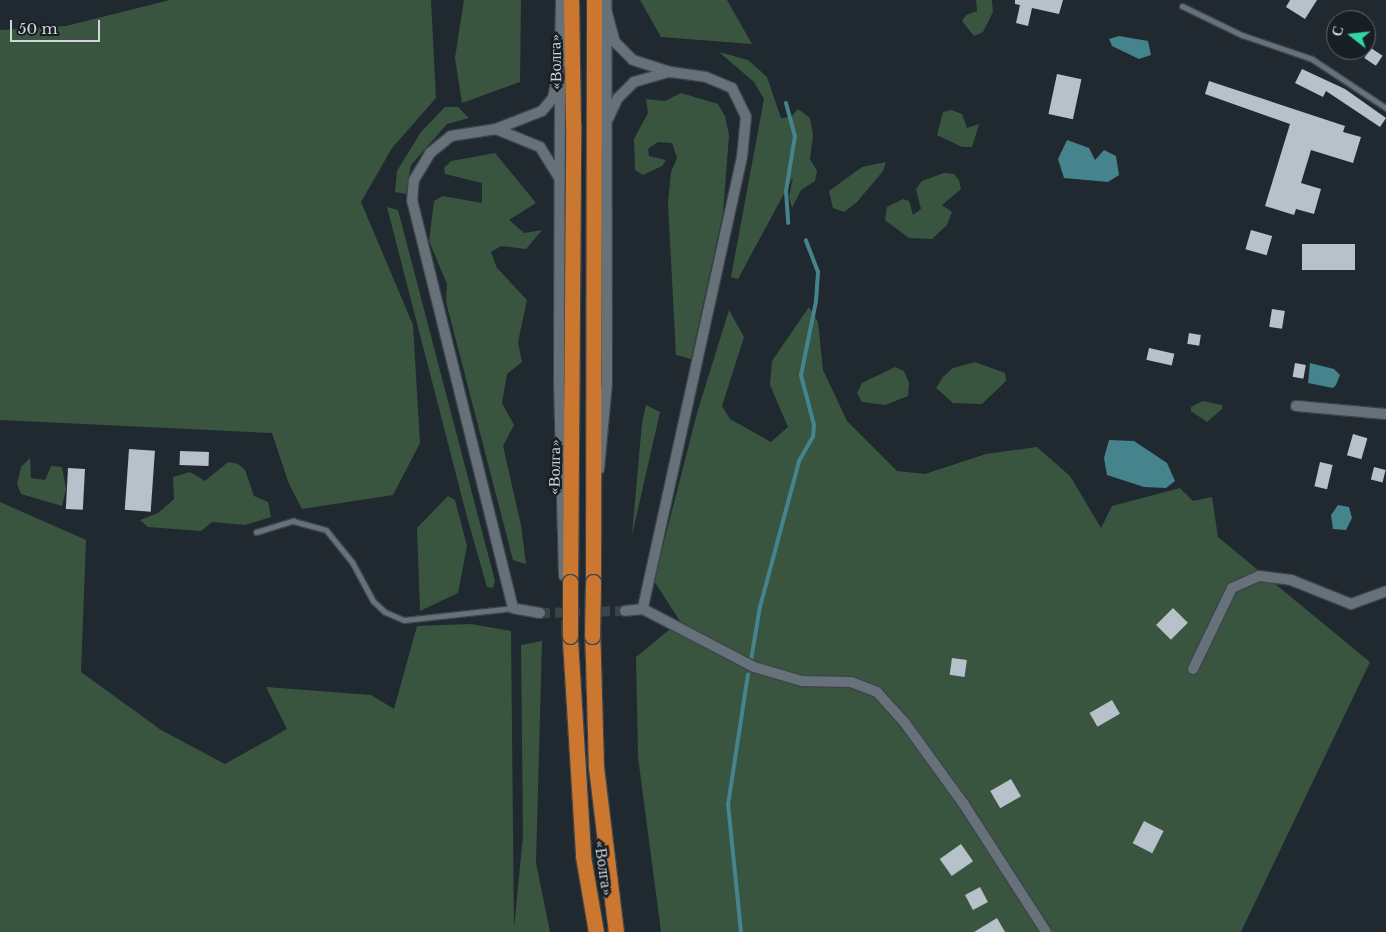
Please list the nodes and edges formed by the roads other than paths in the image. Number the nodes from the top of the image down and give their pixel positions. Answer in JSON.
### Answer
{"nodes":[{"id":1,"x":561,"y":0,"type":"edge"},
{"id":2,"x":571,"y":0,"type":"edge"},
{"id":3,"x":602,"y":3,"type":"edge"},
{"id":4,"x":1182,"y":6,"type":"dead end"},
{"id":5,"x":560,"y":62,"type":"junction"},
{"id":6,"x":671,"y":72,"type":"junction"},
{"id":7,"x":1386,"y":108,"type":"edge"},
{"id":8,"x":607,"y":120,"type":"junction"},
{"id":9,"x":496,"y":129,"type":"junction"},
{"id":10,"x":560,"y":180,"type":"junction"},
{"id":11,"x":1296,"y":406,"type":"dead end"},
{"id":12,"x":1386,"y":414,"type":"edge"},
{"id":13,"x":594,"y":512,"type":"junction"},
{"id":14,"x":256,"y":532,"type":"dead end"},
{"id":15,"x":1386,"y":592,"type":"edge"},
{"id":16,"x":513,"y":608,"type":"junction"},
{"id":17,"x":643,"y":609,"type":"junction"},
{"id":18,"x":625,"y":611,"type":"tunnel mouth"},
{"id":19,"x":540,"y":613,"type":"tunnel mouth"},
{"id":20,"x":569,"y":629,"type":"junction"},
{"id":21,"x":1193,"y":669,"type":"dead end"},
{"id":22,"x":596,"y":932,"type":"edge"},
{"id":23,"x":616,"y":932,"type":"edge"},
{"id":24,"x":1046,"y":932,"type":"edge"}],
"edges":[{"from":1,"to":5,"type":"street"},
{"from":2,"to":20,"type":"highway","name":"«Волга»","bridge":true},
{"from":3,"to":6,"type":"street"},
{"from":3,"to":8,"type":"street"},
{"from":3,"to":13,"type":"highway","name":"«Волга»"},
{"from":4,"to":7,"type":"lane"},
{"from":5,"to":9,"type":"street"},
{"from":5,"to":10,"type":"street"},
{"from":6,"to":8,"type":"street"},
{"from":6,"to":17,"type":"street"},
{"from":8,"to":13,"type":"street"},
{"from":9,"to":10,"type":"street"},
{"from":9,"to":16,"type":"street"},
{"from":10,"to":20,"type":"street"},
{"from":11,"to":12,"type":"street"},
{"from":13,"to":23,"type":"highway","name":"«Волга»"},
{"from":14,"to":16,"type":"lane"},
{"from":15,"to":21,"type":"street"},
{"from":16,"to":19,"type":"street"},
{"from":17,"to":18,"type":"street"},
{"from":17,"to":24,"type":"street"},
{"from":20,"to":22,"type":"highway","name":"«Волга»"}]}
